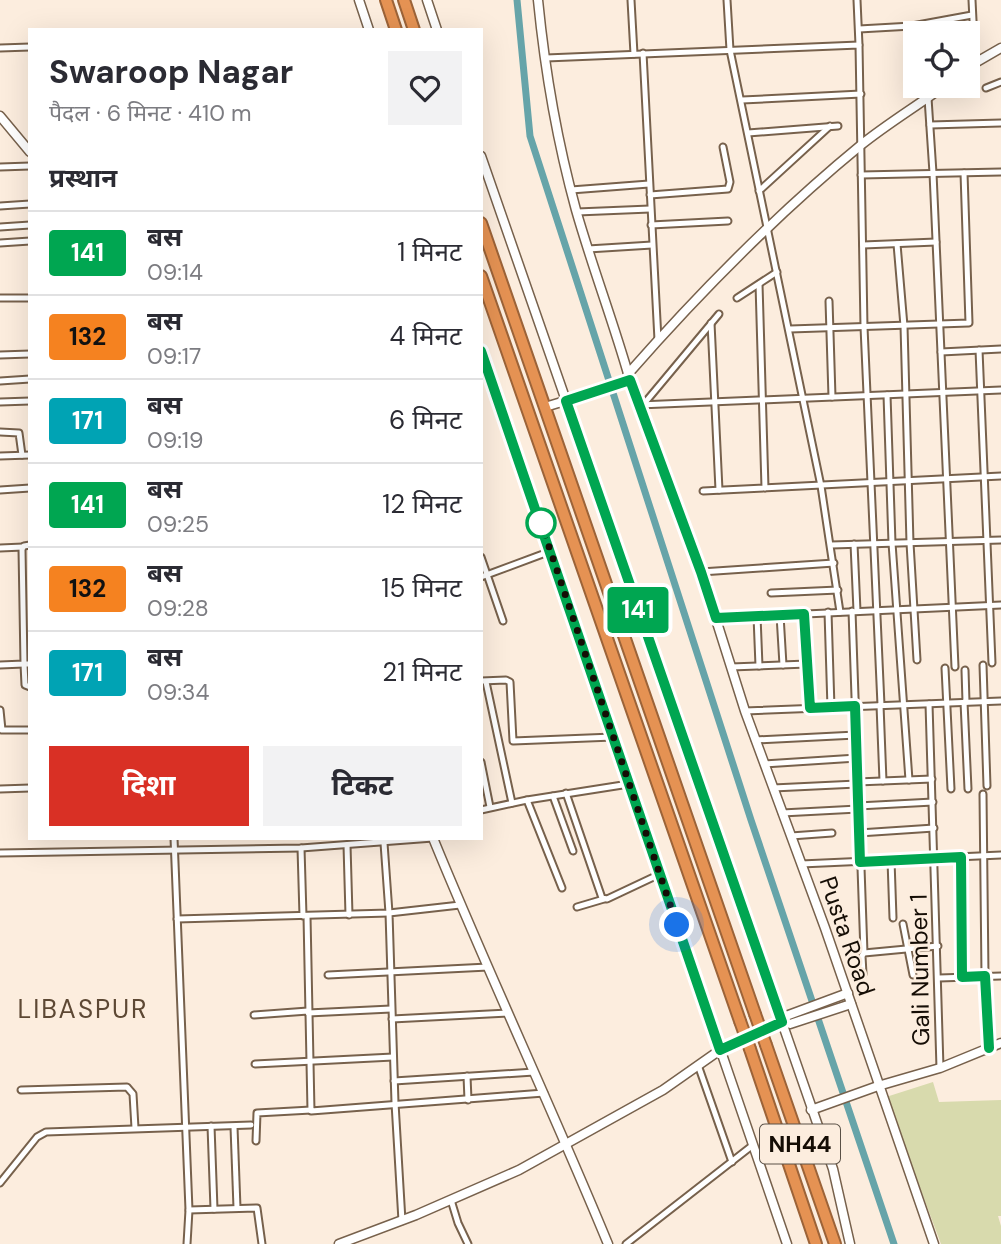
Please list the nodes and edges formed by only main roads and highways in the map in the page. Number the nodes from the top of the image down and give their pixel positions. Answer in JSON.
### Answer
{"nodes":[{"id":1,"x":359,"y":0,"type":"edge"},
{"id":2,"x":386,"y":0,"type":"edge"},
{"id":3,"x":404,"y":0,"type":"edge"},
{"id":4,"x":427,"y":0,"type":"edge"},
{"id":5,"x":538,"y":0,"type":"edge"},
{"id":6,"x":368,"y":28,"type":"edge"},
{"id":7,"x":395,"y":28,"type":"edge"},
{"id":8,"x":413,"y":28,"type":"edge"},
{"id":9,"x":436,"y":28,"type":"edge"},
{"id":10,"x":1001,"y":48,"type":"edge"},
{"id":11,"x":980,"y":59,"type":"edge"},
{"id":12,"x":928,"y":98,"type":"edge"},
{"id":13,"x":0,"y":116,"type":"edge"},
{"id":14,"x":28,"y":150,"type":"edge"},
{"id":15,"x":483,"y":162,"type":"edge"},
{"id":16,"x":483,"y":229,"type":"edge"},
{"id":17,"x":483,"y":282,"type":"edge"},
{"id":18,"x":483,"y":357,"type":"edge"},
{"id":19,"x":626,"y":379,"type":"junction"},
{"id":20,"x":566,"y":401,"type":"junction"},
{"id":21,"x":545,"y":407,"type":"junction"},
{"id":22,"x":434,"y":840,"type":"edge"},
{"id":23,"x":848,"y":993,"type":"junction"},
{"id":24,"x":851,"y":1004,"type":"junction"},
{"id":25,"x":783,"y":1022,"type":"junction"},
{"id":26,"x":1001,"y":1043,"type":"edge"},
{"id":27,"x":720,"y":1050,"type":"junction"},
{"id":28,"x":878,"y":1086,"type":"junction"},
{"id":29,"x":811,"y":1110,"type":"junction"},
{"id":30,"x":567,"y":1144,"type":"junction"},
{"id":31,"x":339,"y":1244,"type":"edge"},
{"id":32,"x":608,"y":1244,"type":"edge"},
{"id":33,"x":788,"y":1244,"type":"edge"},
{"id":34,"x":816,"y":1244,"type":"edge"},
{"id":35,"x":835,"y":1244,"type":"edge"},
{"id":36,"x":850,"y":1244,"type":"edge"},
{"id":37,"x":934,"y":1244,"type":"edge"}],
"edges":[{"from":1,"to":6,"type":"main road"},
{"from":2,"to":7,"type":"highway"},
{"from":3,"to":8,"type":"highway"},
{"from":4,"to":9,"type":"main road"},
{"from":5,"to":19,"type":"main road","name":"Pusta Road"},
{"from":10,"to":11,"type":"main road"},
{"from":12,"to":19,"type":"main road"},
{"from":13,"to":14,"type":"main road"},
{"from":15,"to":20,"type":"main road"},
{"from":16,"to":21,"type":"highway","number":"NH44"},
{"from":17,"to":34,"type":"highway","number":"NH44","bridge":true},
{"from":18,"to":27,"type":"main road"},
{"from":19,"to":20,"type":"main road"},
{"from":19,"to":23,"type":"main road","name":"Pusta Road"},
{"from":20,"to":21,"type":"main road"},
{"from":20,"to":25,"type":"main road"},
{"from":21,"to":35,"type":"highway","number":"NH44","bridge":true},
{"from":22,"to":30,"type":"main road"},
{"from":23,"to":24,"type":"main road","name":"Pusta Road"},
{"from":23,"to":25,"type":"main road"},
{"from":24,"to":25,"type":"main road"},
{"from":24,"to":28,"type":"main road","name":"Pusta Road"},
{"from":25,"to":27,"type":"main road"},
{"from":25,"to":29,"type":"main road"},
{"from":26,"to":28,"type":"main road"},
{"from":27,"to":30,"type":"main road"},
{"from":27,"to":33,"type":"main road"},
{"from":28,"to":29,"type":"main road"},
{"from":28,"to":37,"type":"main road","name":"Pusta Road"},
{"from":29,"to":36,"type":"main road"},
{"from":30,"to":31,"type":"main road"},
{"from":30,"to":32,"type":"main road"}]}
